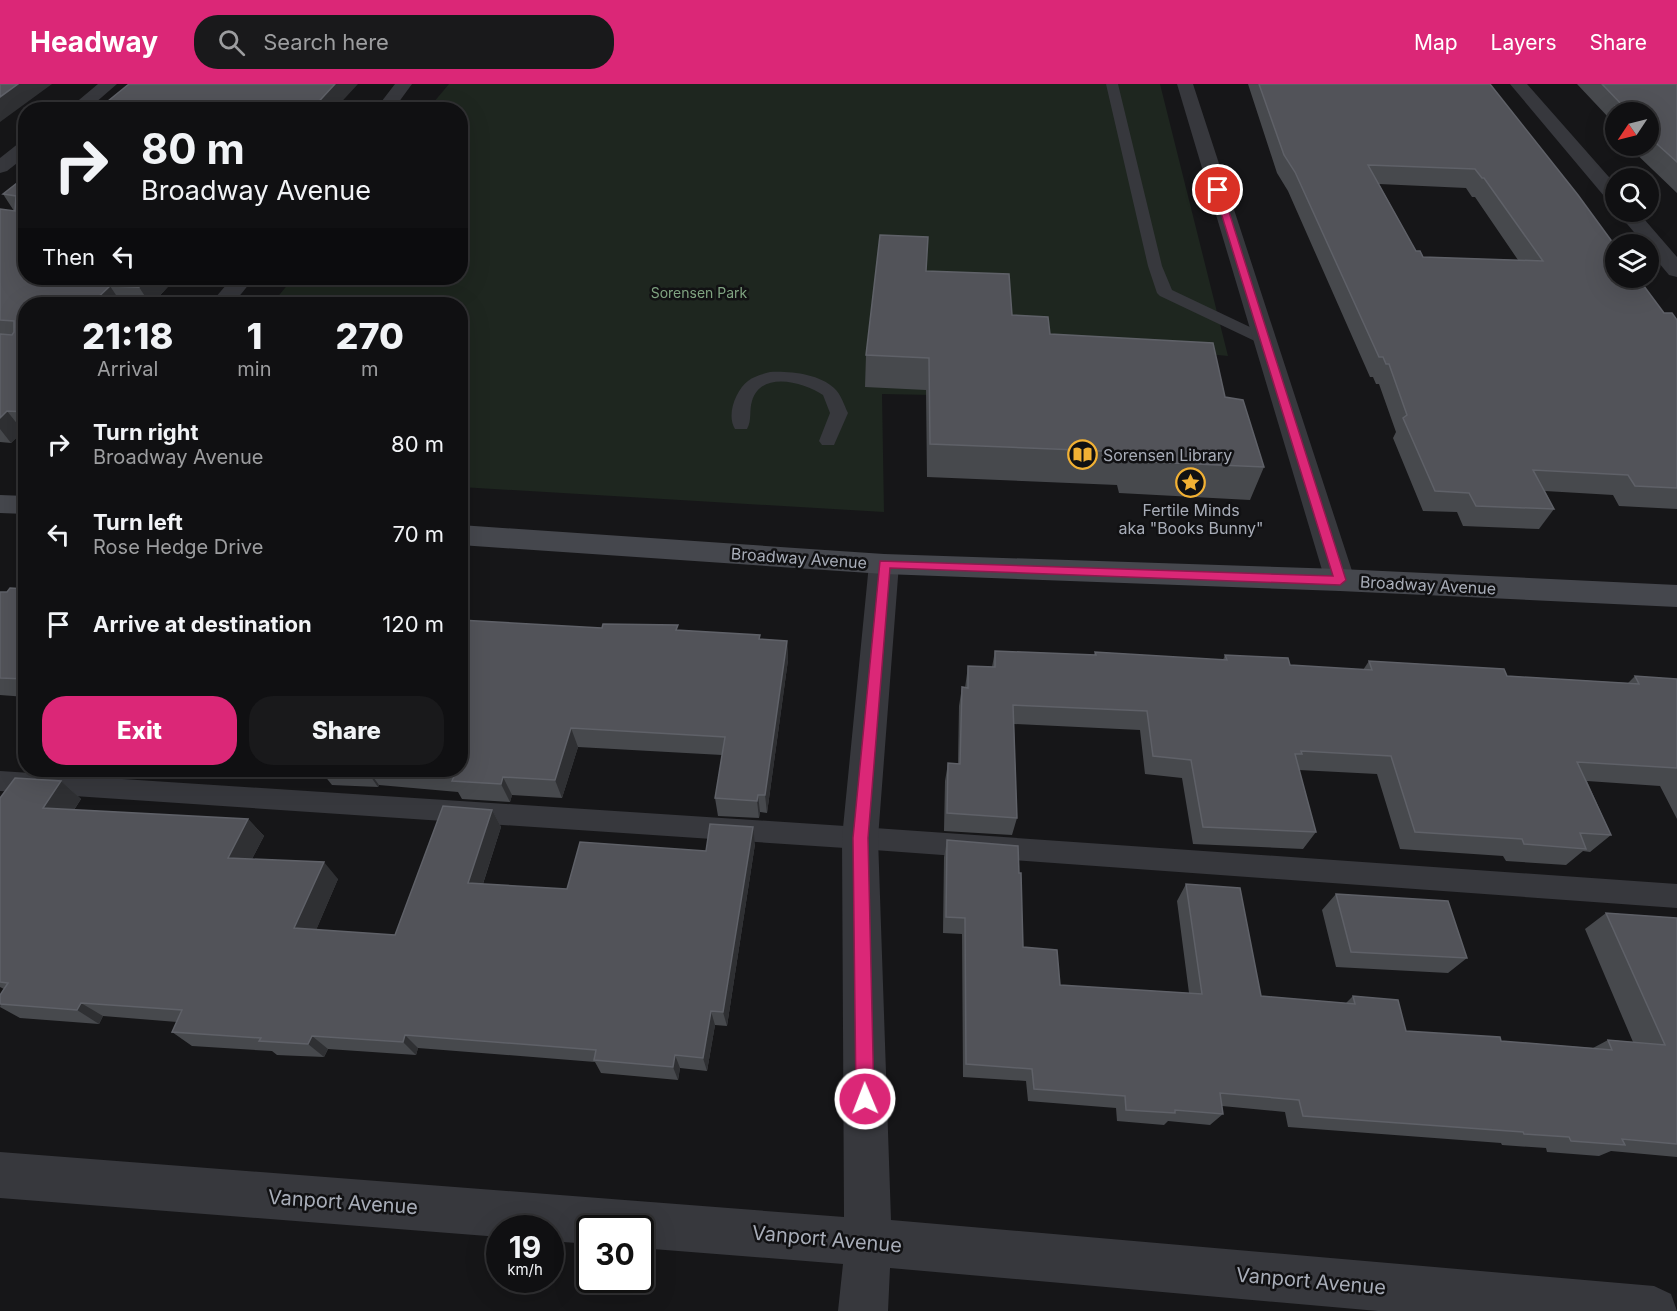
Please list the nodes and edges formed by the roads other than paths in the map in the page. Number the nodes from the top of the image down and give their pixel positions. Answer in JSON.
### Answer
{"nodes":[{"id":1,"x":109,"y":84,"type":"edge"},
{"id":2,"x":404,"y":84,"type":"edge"},
{"id":3,"x":1112,"y":84,"type":"edge"},
{"id":4,"x":1185,"y":84,"type":"edge"},
{"id":5,"x":1518,"y":84,"type":"edge"},
{"id":6,"x":85,"y":102,"type":"edge"},
{"id":7,"x":389,"y":102,"type":"edge"},
{"id":8,"x":18,"y":153,"type":"edge"},
{"id":9,"x":0,"y":167,"type":"edge"},
{"id":10,"x":1605,"y":185,"type":"edge"},
{"id":11,"x":1636,"y":222,"type":"edge"},
{"id":12,"x":1677,"y":270,"type":"edge"},
{"id":13,"x":237,"y":285,"type":"edge"},
{"id":14,"x":227,"y":297,"type":"edge"},
{"id":15,"x":1265,"y":340,"type":"junction"},
{"id":16,"x":741,"y":425,"type":"dead end"},
{"id":17,"x":828,"y":441,"type":"dead end"},
{"id":18,"x":0,"y":504,"type":"edge"},
{"id":19,"x":18,"y":505,"type":"edge"},
{"id":20,"x":468,"y":536,"type":"edge"},
{"id":21,"x":884,"y":564,"type":"junction"},
{"id":22,"x":1340,"y":580,"type":"junction"},
{"id":23,"x":1677,"y":596,"type":"edge"},
{"id":24,"x":0,"y":781,"type":"edge"},
{"id":25,"x":861,"y":838,"type":"junction"},
{"id":26,"x":1677,"y":896,"type":"edge"},
{"id":27,"x":0,"y":1175,"type":"edge"},
{"id":28,"x":868,"y":1242,"type":"junction"},
{"id":29,"x":864,"y":1311,"type":"edge"},
{"id":30,"x":1654,"y":1311,"type":"edge"}],
"edges":[{"from":1,"to":6,"type":"street"},
{"from":2,"to":7,"type":"street"},
{"from":3,"to":15,"type":"lane"},
{"from":4,"to":15,"type":"street"},
{"from":5,"to":10,"type":"street"},
{"from":8,"to":9,"type":"street"},
{"from":11,"to":12,"type":"street"},
{"from":13,"to":14,"type":"street"},
{"from":15,"to":22,"type":"street"},
{"from":16,"to":17,"type":"lane"},
{"from":18,"to":19,"type":"street"},
{"from":20,"to":21,"type":"street","name":"Broadway Avenue"},
{"from":21,"to":22,"type":"street","name":"Broadway Avenue"},
{"from":21,"to":25,"type":"street"},
{"from":22,"to":23,"type":"street","name":"Broadway Avenue"},
{"from":24,"to":25,"type":"lane"},
{"from":25,"to":26,"type":"lane"},
{"from":25,"to":28,"type":"street"},
{"from":27,"to":28,"type":"street","name":"Vanport Avenue"},
{"from":28,"to":29,"type":"street"},
{"from":28,"to":30,"type":"street","name":"Vanport Avenue"}]}
